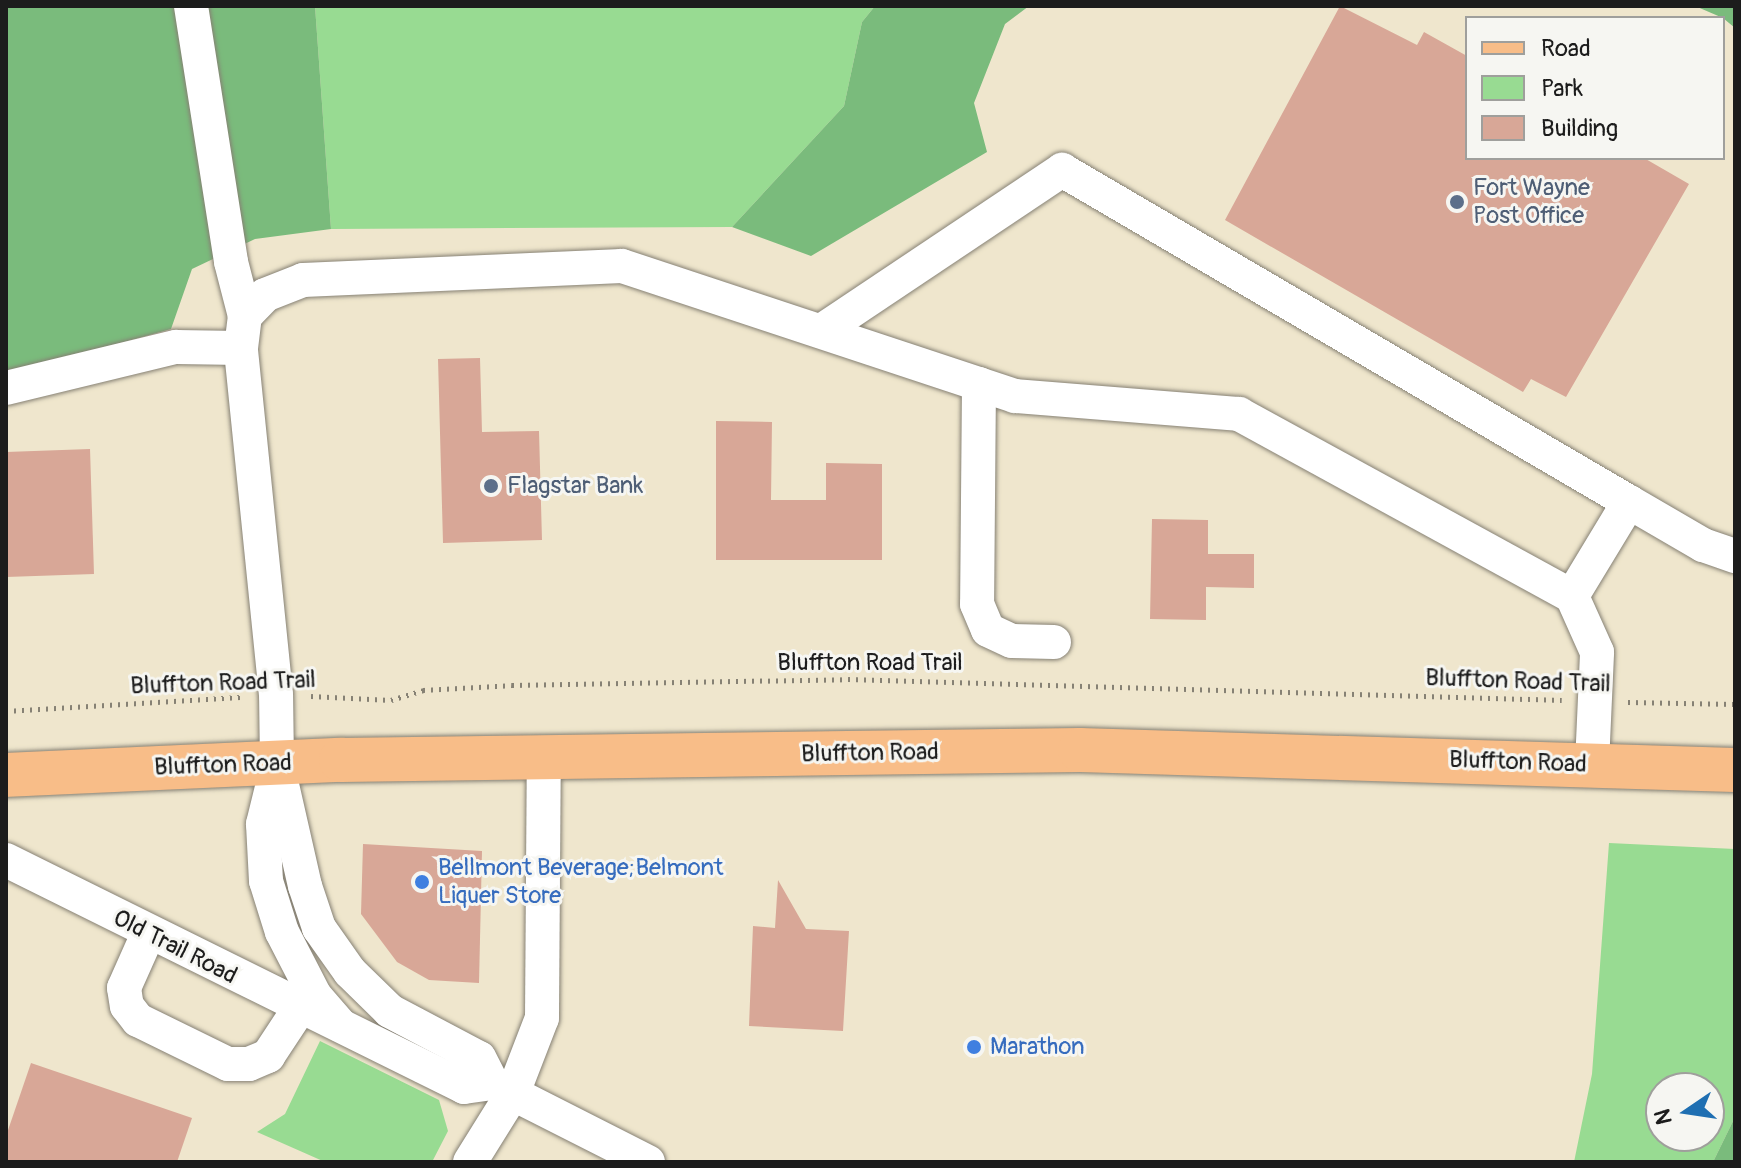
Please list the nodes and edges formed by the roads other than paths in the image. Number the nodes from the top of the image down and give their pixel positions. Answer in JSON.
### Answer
{"nodes":[{"id":1,"x":191,"y":6,"type":"edge"},
{"id":2,"x":823,"y":330,"type":"junction"},
{"id":3,"x":243,"y":332,"type":"junction"},
{"id":4,"x":979,"y":384,"type":"junction"},
{"id":5,"x":6,"y":388,"type":"edge"},
{"id":6,"x":1629,"y":502,"type":"junction"},
{"id":7,"x":1735,"y":556,"type":"edge"},
{"id":8,"x":1572,"y":596,"type":"junction"},
{"id":9,"x":1054,"y":642,"type":"dead end"},
{"id":10,"x":544,"y":758,"type":"junction"},
{"id":11,"x":277,"y":763,"type":"junction"},
{"id":12,"x":1592,"y":764,"type":"junction"},
{"id":13,"x":1735,"y":770,"type":"edge"},
{"id":14,"x":6,"y":775,"type":"edge"},
{"id":15,"x":6,"y":860,"type":"edge"},
{"id":16,"x":148,"y":934,"type":"junction"},
{"id":17,"x":299,"y":1009,"type":"junction"},
{"id":18,"x":345,"y":1031,"type":"junction"},
{"id":19,"x":502,"y":1088,"type":"junction"},
{"id":20,"x":470,"y":1162,"type":"edge"},
{"id":21,"x":648,"y":1162,"type":"edge"}],
"edges":[{"from":1,"to":3,"type":"street"},
{"from":2,"to":3,"type":"street"},
{"from":2,"to":4,"type":"street"},
{"from":2,"to":6,"type":"street"},
{"from":3,"to":5,"type":"street"},
{"from":3,"to":11,"type":"street"},
{"from":4,"to":8,"type":"street"},
{"from":4,"to":9,"type":"street"},
{"from":6,"to":7,"type":"street"},
{"from":6,"to":8,"type":"street"},
{"from":8,"to":12,"type":"street"},
{"from":10,"to":11,"type":"main road","name":"Bluffton Road"},
{"from":10,"to":12,"type":"main road","name":"Bluffton Road"},
{"from":10,"to":19,"type":"street"},
{"from":11,"to":14,"type":"main road","name":"Bluffton Road"},
{"from":11,"to":18,"type":"street","name":"Old Trail Road"},
{"from":11,"to":19,"type":"street","name":"Old Trail Road"},
{"from":12,"to":13,"type":"main road","name":"Bluffton Road"},
{"from":15,"to":16,"type":"street","name":"Old Trail Road"},
{"from":16,"to":17,"type":"street","name":"Old Trail Road"},
{"from":16,"to":17,"type":"street"},
{"from":17,"to":18,"type":"street","name":"Old Trail Road"},
{"from":18,"to":19,"type":"street","name":"Old Trail Road"},
{"from":19,"to":20,"type":"street"},
{"from":19,"to":21,"type":"street","name":"Old Trail Road"}]}
